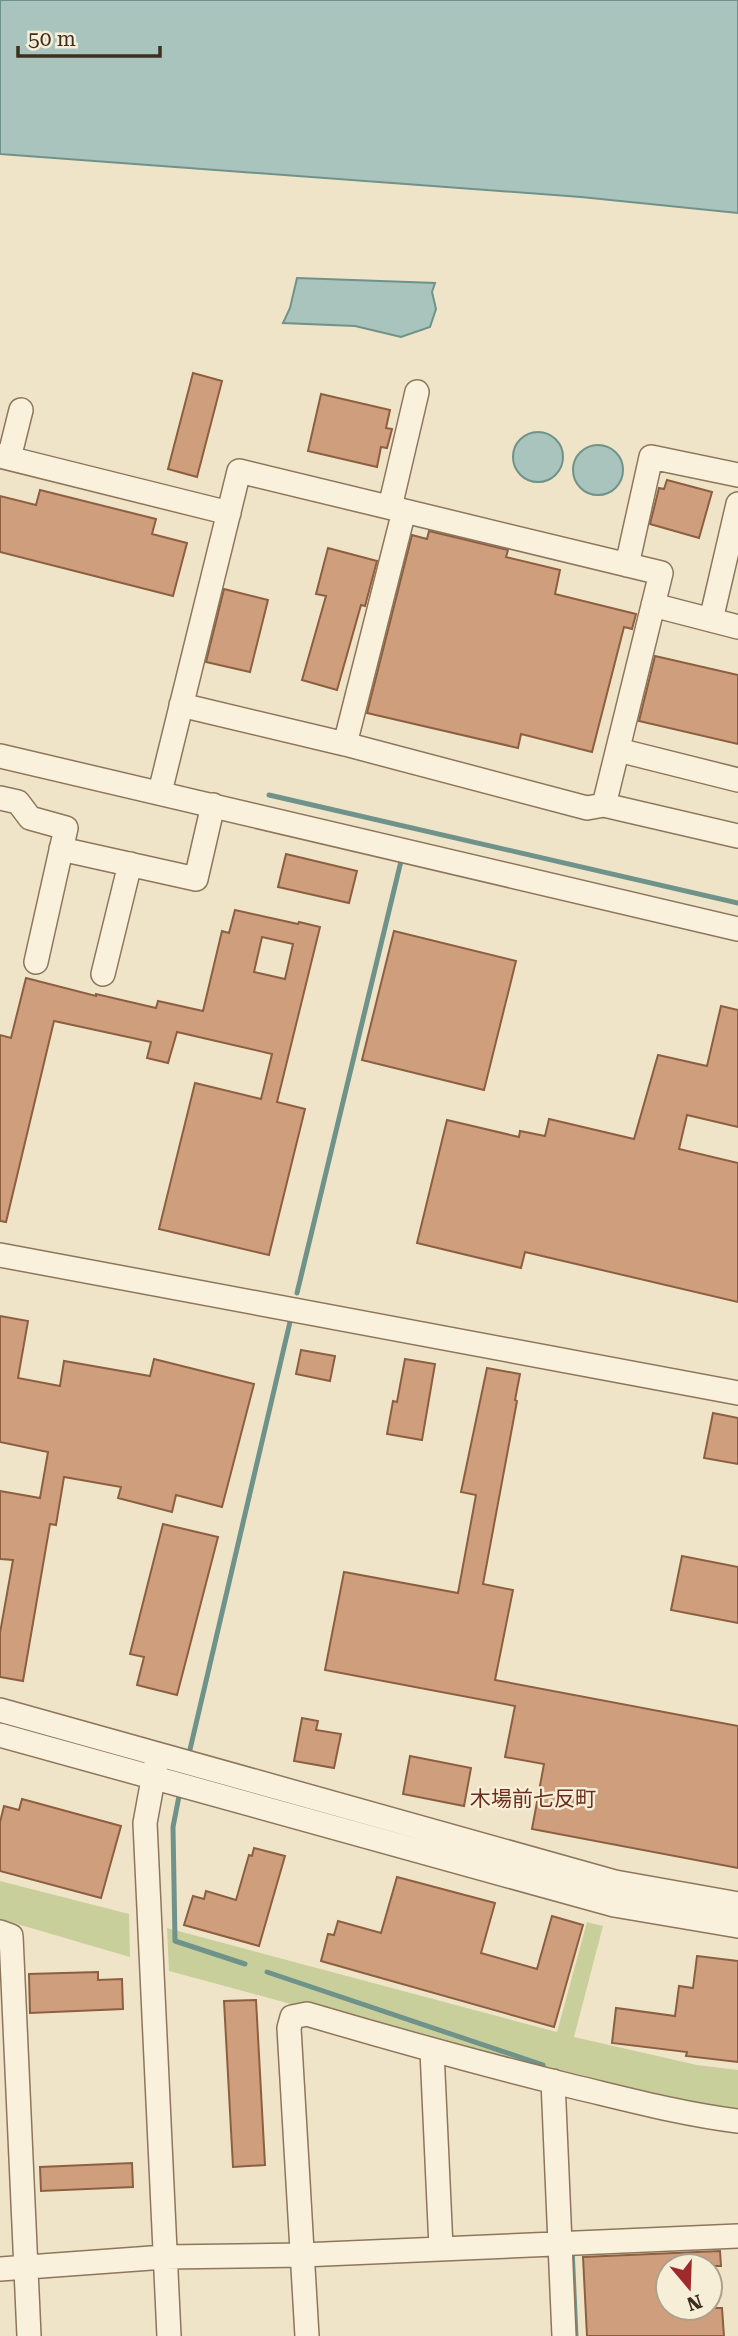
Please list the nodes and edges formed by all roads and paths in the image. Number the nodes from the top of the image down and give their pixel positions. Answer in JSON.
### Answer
{"nodes":[{"id":1,"x":417,"y":392,"type":"dead end"},
{"id":2,"x":21,"y":410,"type":"dead end"},
{"id":3,"x":5,"y":457,"type":"edge"},
{"id":4,"x":738,"y":475,"type":"edge"},
{"id":5,"x":738,"y":504,"type":"edge"},
{"id":6,"x":397,"y":509,"type":"junction"},
{"id":7,"x":229,"y":513,"type":"junction"},
{"id":8,"x":627,"y":565,"type":"junction"},
{"id":9,"x":653,"y":605,"type":"junction"},
{"id":10,"x":711,"y":620,"type":"junction"},
{"id":11,"x":738,"y":627,"type":"edge"},
{"id":12,"x":181,"y":705,"type":"junction"},
{"id":13,"x":345,"y":744,"type":"junction"},
{"id":14,"x":618,"y":750,"type":"junction"},
{"id":15,"x":0,"y":756,"type":"edge"},
{"id":16,"x":738,"y":780,"type":"edge"},
{"id":17,"x":160,"y":792,"type":"junction"},
{"id":18,"x":0,"y":798,"type":"edge"},
{"id":19,"x":213,"y":804,"type":"junction"},
{"id":20,"x":604,"y":804,"type":"junction"},
{"id":21,"x":738,"y":836,"type":"edge"},
{"id":22,"x":61,"y":849,"type":"junction"},
{"id":23,"x":130,"y":864,"type":"junction"},
{"id":24,"x":738,"y":929,"type":"edge"},
{"id":25,"x":36,"y":962,"type":"dead end"},
{"id":26,"x":103,"y":974,"type":"dead end"},
{"id":27,"x":0,"y":1255,"type":"edge"},
{"id":28,"x":738,"y":1393,"type":"edge"},
{"id":29,"x":0,"y":1710,"type":"edge"},
{"id":30,"x":0,"y":1735,"type":"edge"},
{"id":31,"x":155,"y":1767,"type":"junction"},
{"id":32,"x":738,"y":1904,"type":"edge"},
{"id":33,"x":738,"y":1926,"type":"edge"},
{"id":34,"x":0,"y":1932,"type":"edge"},
{"id":35,"x":432,"y":2051,"type":"junction"},
{"id":36,"x":553,"y":2081,"type":"junction"},
{"id":37,"x":738,"y":2121,"type":"edge"},
{"id":38,"x":10,"y":2131,"type":"edge"},
{"id":39,"x":738,"y":2236,"type":"edge"},
{"id":40,"x":560,"y":2243,"type":"junction"},
{"id":41,"x":441,"y":2248,"type":"junction"},
{"id":42,"x":302,"y":2255,"type":"junction"},
{"id":43,"x":165,"y":2257,"type":"junction"},
{"id":44,"x":25,"y":2267,"type":"junction"},
{"id":45,"x":0,"y":2269,"type":"edge"},
{"id":46,"x":29,"y":2336,"type":"edge"},
{"id":47,"x":169,"y":2336,"type":"edge"},
{"id":48,"x":307,"y":2336,"type":"edge"},
{"id":49,"x":564,"y":2336,"type":"edge"}],
"edges":[{"from":1,"to":6,"type":"street"},
{"from":2,"to":3,"type":"street"},
{"from":3,"to":7,"type":"street"},
{"from":4,"to":8,"type":"street"},
{"from":5,"to":10,"type":"street"},
{"from":6,"to":7,"type":"street"},
{"from":6,"to":8,"type":"street"},
{"from":6,"to":13,"type":"street"},
{"from":7,"to":12,"type":"street"},
{"from":8,"to":9,"type":"street"},
{"from":9,"to":10,"type":"street"},
{"from":9,"to":14,"type":"street"},
{"from":10,"to":11,"type":"street"},
{"from":12,"to":13,"type":"street"},
{"from":12,"to":17,"type":"street"},
{"from":13,"to":20,"type":"street"},
{"from":14,"to":16,"type":"street"},
{"from":14,"to":20,"type":"street"},
{"from":15,"to":17,"type":"street"},
{"from":17,"to":19,"type":"street"},
{"from":18,"to":22,"type":"street"},
{"from":19,"to":23,"type":"street"},
{"from":19,"to":24,"type":"street"},
{"from":20,"to":21,"type":"street"},
{"from":22,"to":23,"type":"street"},
{"from":22,"to":25,"type":"street"},
{"from":23,"to":26,"type":"street"},
{"from":27,"to":28,"type":"street"},
{"from":29,"to":31,"type":"street"},
{"from":30,"to":31,"type":"street"},
{"from":31,"to":32,"type":"street"},
{"from":31,"to":33,"type":"street"},
{"from":31,"to":43,"type":"street"},
{"from":34,"to":38,"type":"street"},
{"from":35,"to":36,"type":"street"},
{"from":35,"to":41,"type":"street"},
{"from":35,"to":42,"type":"street"},
{"from":36,"to":37,"type":"street"},
{"from":36,"to":40,"type":"street"},
{"from":38,"to":44,"type":"street"},
{"from":39,"to":40,"type":"street"},
{"from":40,"to":41,"type":"street"},
{"from":40,"to":49,"type":"street"},
{"from":41,"to":42,"type":"street"},
{"from":42,"to":43,"type":"street"},
{"from":42,"to":48,"type":"street"},
{"from":43,"to":44,"type":"street"},
{"from":43,"to":47,"type":"street"},
{"from":44,"to":45,"type":"street"},
{"from":44,"to":46,"type":"street"}]}
